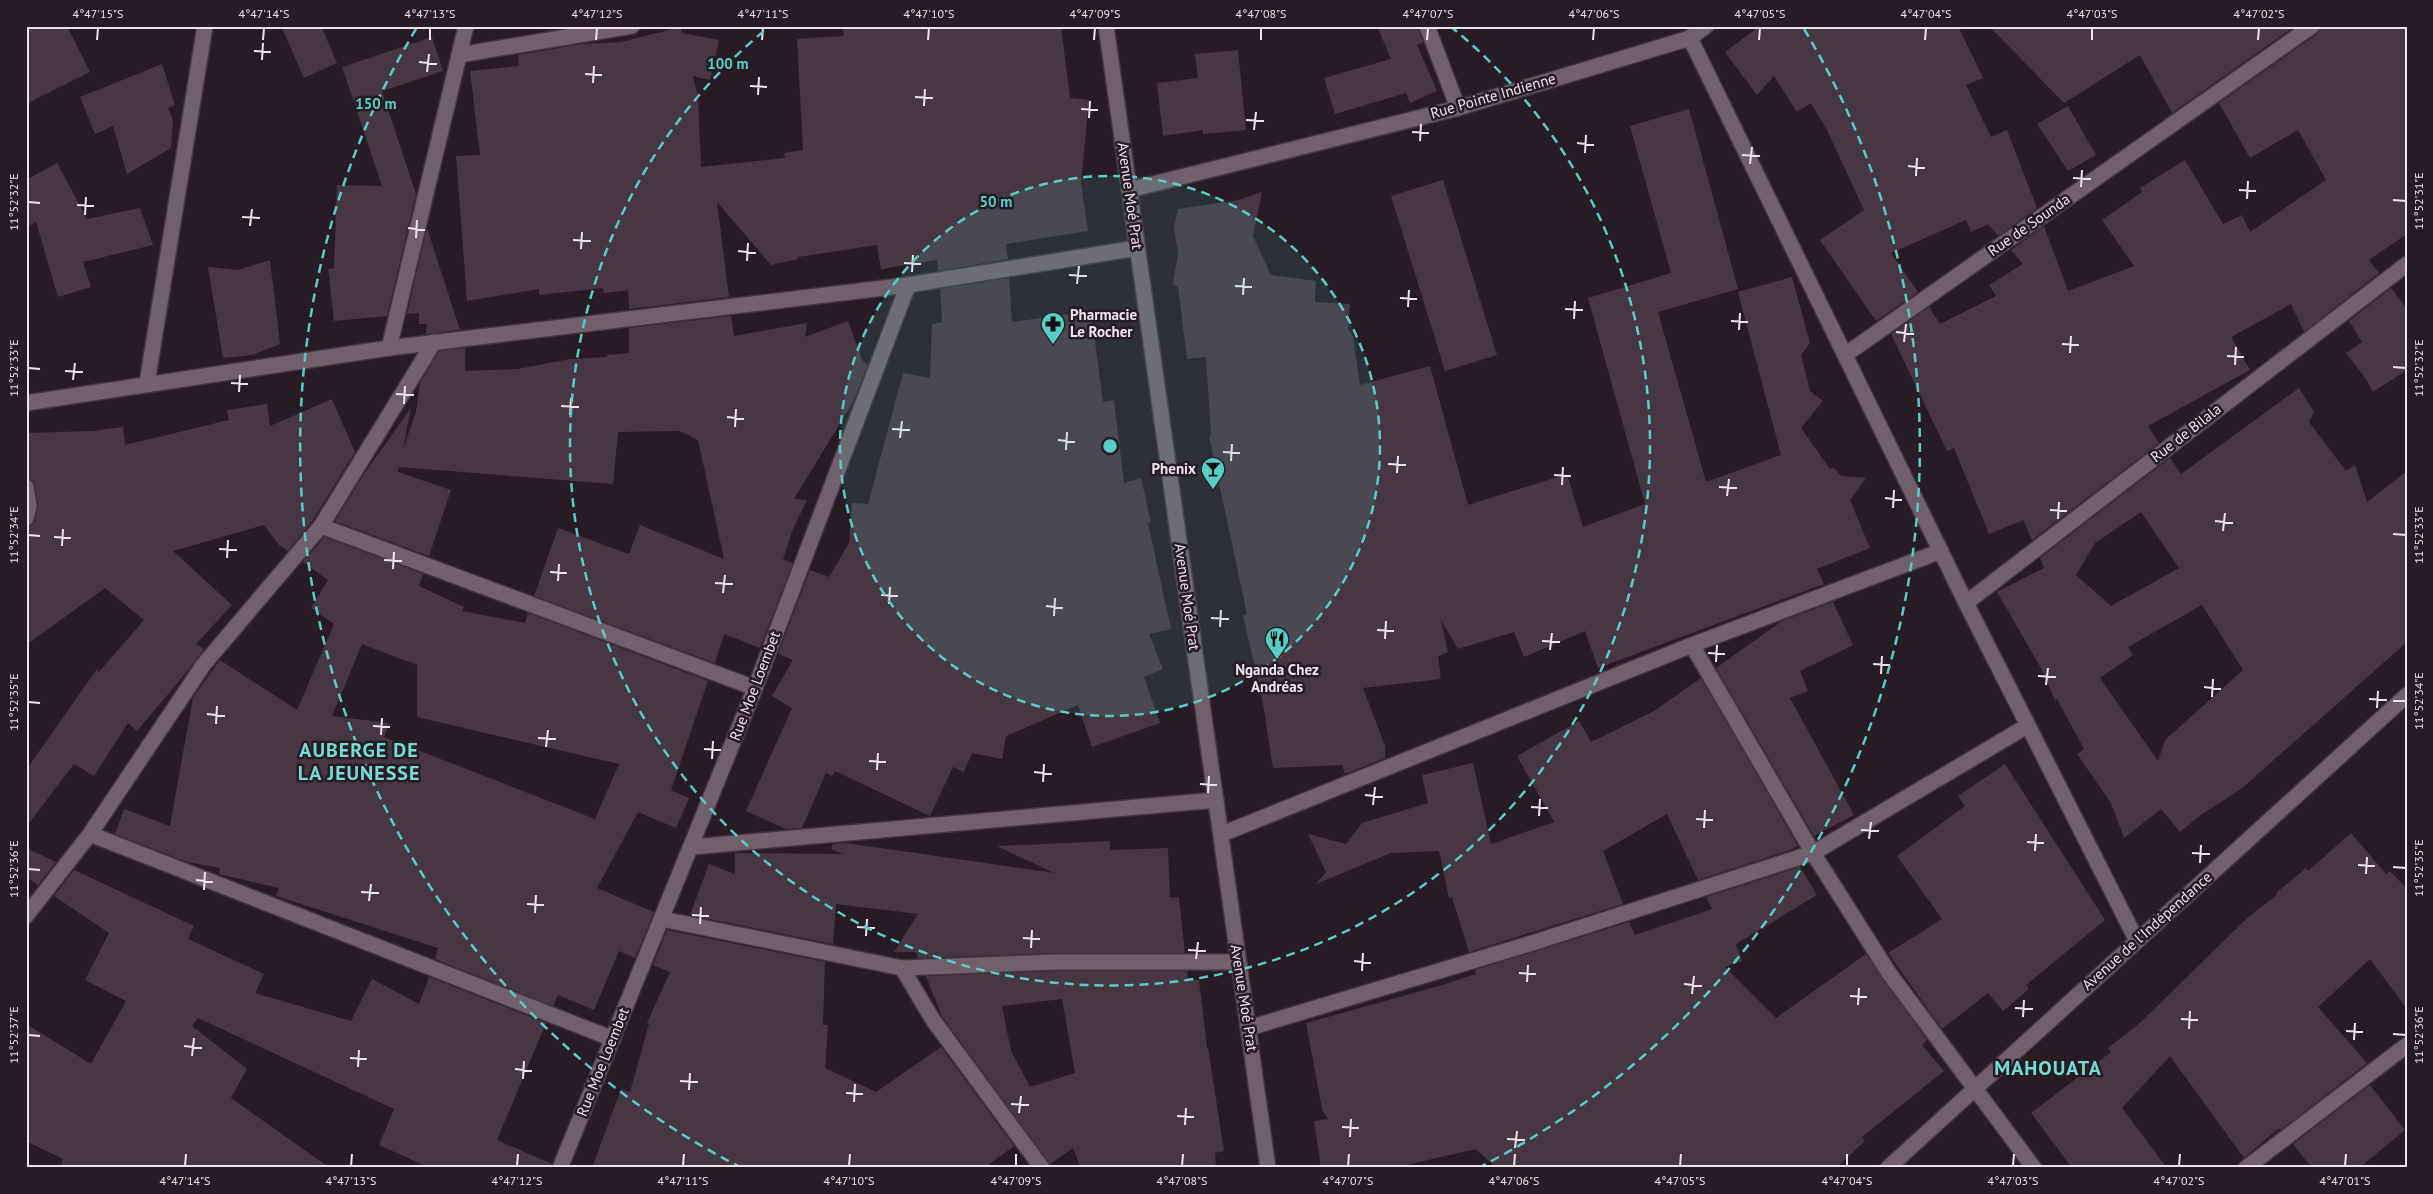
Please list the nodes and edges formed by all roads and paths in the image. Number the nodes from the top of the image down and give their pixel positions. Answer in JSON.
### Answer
{"nodes":[{"id":1,"x":205,"y":26,"type":"edge"},
{"id":2,"x":466,"y":26,"type":"edge"},
{"id":3,"x":632,"y":26,"type":"edge"},
{"id":4,"x":1106,"y":26,"type":"edge"},
{"id":5,"x":1427,"y":26,"type":"edge"},
{"id":6,"x":1706,"y":26,"type":"edge"},
{"id":7,"x":2312,"y":26,"type":"edge"},
{"id":8,"x":1690,"y":38,"type":"junction"},
{"id":9,"x":459,"y":54,"type":"junction"},
{"id":10,"x":1458,"y":108,"type":"junction"},
{"id":11,"x":1129,"y":190,"type":"junction"},
{"id":12,"x":1137,"y":248,"type":"junction"},
{"id":13,"x":2407,"y":264,"type":"edge"},
{"id":14,"x":908,"y":285,"type":"junction"},
{"id":15,"x":434,"y":342,"type":"junction"},
{"id":16,"x":389,"y":348,"type":"junction"},
{"id":17,"x":1845,"y":356,"type":"junction"},
{"id":18,"x":147,"y":383,"type":"junction"},
{"id":19,"x":26,"y":403,"type":"edge"},
{"id":20,"x":26,"y":487,"type":"edge"},
{"id":21,"x":26,"y":518,"type":"edge"},
{"id":22,"x":320,"y":526,"type":"junction"},
{"id":23,"x":1941,"y":551,"type":"junction"},
{"id":24,"x":1966,"y":603,"type":"junction"},
{"id":25,"x":1692,"y":645,"type":"junction"},
{"id":26,"x":755,"y":688,"type":"junction"},
{"id":27,"x":2407,"y":695,"type":"edge"},
{"id":28,"x":2027,"y":726,"type":"junction"},
{"id":29,"x":1216,"y":800,"type":"junction"},
{"id":30,"x":90,"y":834,"type":"junction"},
{"id":31,"x":1222,"y":834,"type":"junction"},
{"id":32,"x":692,"y":848,"type":"junction"},
{"id":33,"x":1812,"y":853,"type":"junction"},
{"id":34,"x":26,"y":916,"type":"edge"},
{"id":35,"x":662,"y":919,"type":"junction"},
{"id":36,"x":2137,"y":941,"type":"junction"},
{"id":37,"x":1238,"y":962,"type":"junction"},
{"id":38,"x":902,"y":968,"type":"junction"},
{"id":39,"x":1249,"y":1028,"type":"junction"},
{"id":40,"x":612,"y":1039,"type":"junction"},
{"id":41,"x":2407,"y":1046,"type":"edge"},
{"id":42,"x":1974,"y":1088,"type":"junction"},
{"id":43,"x":560,"y":1168,"type":"edge"},
{"id":44,"x":1042,"y":1168,"type":"edge"},
{"id":45,"x":1268,"y":1168,"type":"edge"},
{"id":46,"x":1888,"y":1168,"type":"edge"},
{"id":47,"x":2034,"y":1168,"type":"edge"},
{"id":48,"x":2246,"y":1168,"type":"edge"}],
"edges":[{"from":1,"to":18,"type":"street"},
{"from":2,"to":9,"type":"street"},
{"from":3,"to":9,"type":"street"},
{"from":4,"to":11,"type":"street","name":"Avenue Moé Prat"},
{"from":5,"to":10,"type":"street"},
{"from":6,"to":8,"type":"street","name":"Rue Pointe Indienne"},
{"from":7,"to":17,"type":"street","name":"Rue de Sounda"},
{"from":8,"to":10,"type":"street","name":"Rue Pointe Indienne"},
{"from":8,"to":17,"type":"street"},
{"from":9,"to":16,"type":"street"},
{"from":10,"to":11,"type":"street","name":"Rue Pointe Indienne"},
{"from":11,"to":12,"type":"street","name":"Avenue Moé Prat"},
{"from":12,"to":14,"type":"street"},
{"from":12,"to":29,"type":"street","name":"Avenue Moé Prat"},
{"from":13,"to":24,"type":"street","name":"Rue de Bilala"},
{"from":14,"to":15,"type":"street"},
{"from":14,"to":26,"type":"street","name":"Rue Moe Loembet"},
{"from":15,"to":16,"type":"street"},
{"from":15,"to":22,"type":"street"},
{"from":16,"to":18,"type":"street"},
{"from":17,"to":23,"type":"street"},
{"from":18,"to":19,"type":"street"},
{"from":20,"to":21,"type":"street"},
{"from":22,"to":26,"type":"street"},
{"from":22,"to":30,"type":"street"},
{"from":23,"to":24,"type":"street"},
{"from":23,"to":25,"type":"street"},
{"from":24,"to":28,"type":"street"},
{"from":25,"to":31,"type":"street"},
{"from":25,"to":33,"type":"street"},
{"from":26,"to":32,"type":"street","name":"Rue Moe Loembet"},
{"from":27,"to":36,"type":"street","name":"Avenue de l'Indépendance"},
{"from":28,"to":33,"type":"street"},
{"from":28,"to":36,"type":"street"},
{"from":29,"to":31,"type":"street","name":"Avenue Moé Prat"},
{"from":29,"to":32,"type":"street"},
{"from":30,"to":34,"type":"street"},
{"from":30,"to":40,"type":"street"},
{"from":31,"to":37,"type":"street","name":"Avenue Moé Prat"},
{"from":32,"to":35,"type":"street","name":"Rue Moe Loembet"},
{"from":33,"to":39,"type":"street"},
{"from":33,"to":42,"type":"street"},
{"from":35,"to":38,"type":"street"},
{"from":35,"to":40,"type":"street","name":"Rue Moe Loembet"},
{"from":36,"to":42,"type":"street","name":"Avenue de l'Indépendance"},
{"from":37,"to":38,"type":"street"},
{"from":37,"to":39,"type":"street","name":"Avenue Moé Prat"},
{"from":38,"to":44,"type":"street"},
{"from":39,"to":45,"type":"street","name":"Avenue Moé Prat"},
{"from":40,"to":43,"type":"street","name":"Rue Moe Loembet"},
{"from":41,"to":48,"type":"street"},
{"from":42,"to":46,"type":"street","name":"Avenue de l'Indépendance"},
{"from":42,"to":47,"type":"street"}]}
